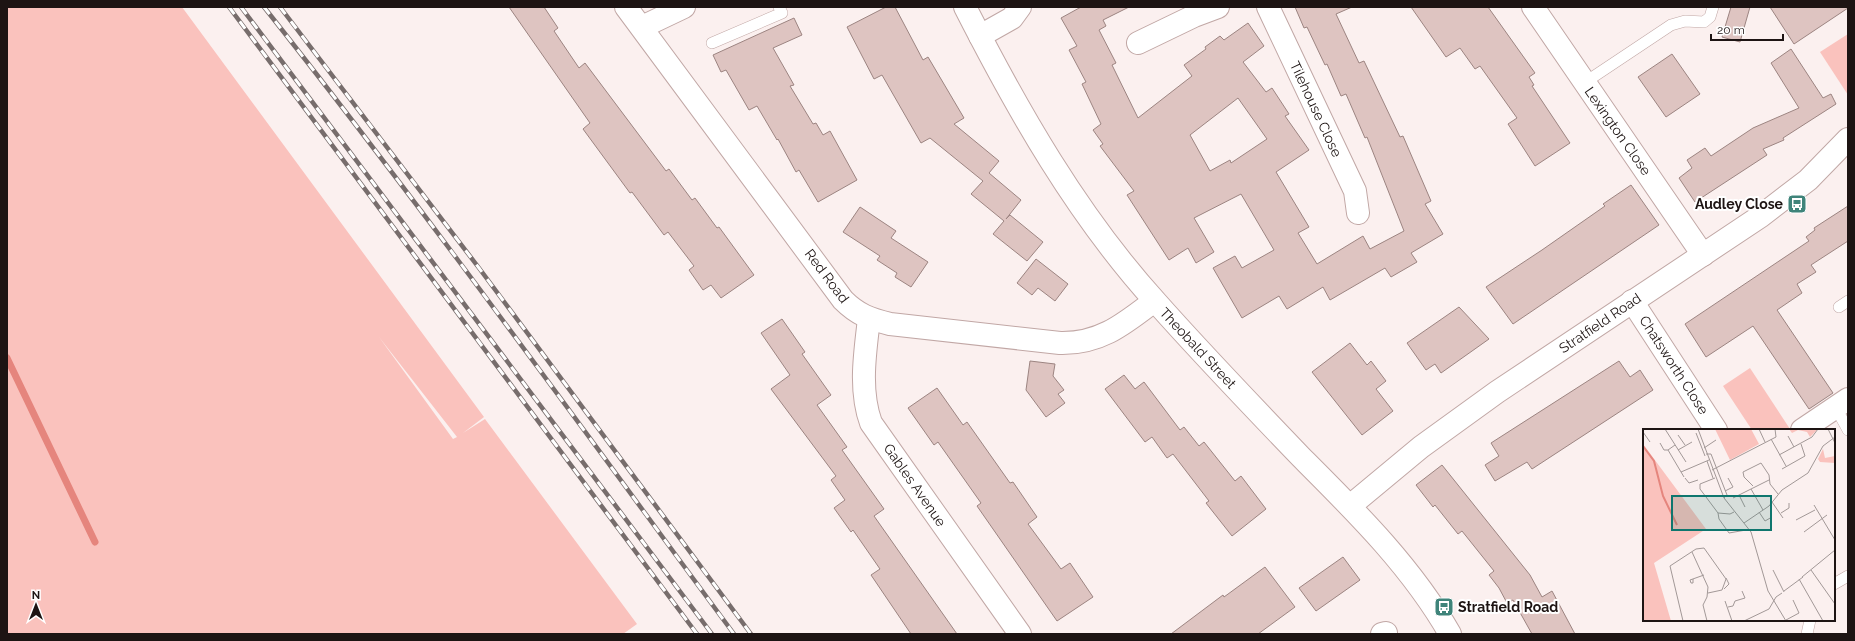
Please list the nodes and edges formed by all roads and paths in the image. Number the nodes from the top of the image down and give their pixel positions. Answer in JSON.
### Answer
{"nodes":[{"id":1,"x":626,"y":7,"type":"edge"},
{"id":2,"x":684,"y":7,"type":"edge"},
{"id":3,"x":779,"y":7,"type":"edge"},
{"id":4,"x":965,"y":7,"type":"edge"},
{"id":5,"x":1020,"y":7,"type":"edge"},
{"id":6,"x":1218,"y":7,"type":"edge"},
{"id":7,"x":1268,"y":7,"type":"edge"},
{"id":8,"x":1533,"y":7,"type":"edge"},
{"id":9,"x":1713,"y":7,"type":"edge"},
{"id":10,"x":642,"y":27,"type":"junction"},
{"id":11,"x":980,"y":36,"type":"junction"},
{"id":12,"x":712,"y":43,"type":"dead end"},
{"id":13,"x":1138,"y":43,"type":"dead end"},
{"id":14,"x":1584,"y":83,"type":"junction"},
{"id":15,"x":1848,"y":139,"type":"edge"},
{"id":16,"x":1358,"y":213,"type":"dead end"},
{"id":17,"x":1703,"y":255,"type":"junction"},
{"id":18,"x":1154,"y":301,"type":"junction"},
{"id":19,"x":1632,"y":301,"type":"junction"},
{"id":20,"x":869,"y":319,"type":"junction"},
{"id":21,"x":1842,"y":403,"type":"edge"},
{"id":22,"x":1715,"y":429,"type":"edge"},
{"id":23,"x":1803,"y":429,"type":"edge"},
{"id":24,"x":1848,"y":430,"type":"edge"},
{"id":25,"x":1350,"y":506,"type":"junction"},
{"id":26,"x":1848,"y":576,"type":"edge"},
{"id":27,"x":1835,"y":583,"type":"edge"},
{"id":28,"x":1810,"y":621,"type":"edge"},
{"id":29,"x":1020,"y":634,"type":"edge"},
{"id":30,"x":1450,"y":634,"type":"edge"},
{"id":31,"x":1807,"y":634,"type":"edge"}],
"edges":[{"from":1,"to":10,"type":"street","name":"Red Road"},
{"from":2,"to":10,"type":"street"},
{"from":3,"to":12,"type":"lane"},
{"from":4,"to":11,"type":"street","name":"Theobald Street"},
{"from":5,"to":11,"type":"street"},
{"from":6,"to":13,"type":"street"},
{"from":7,"to":16,"type":"street","name":"Tilehouse Close"},
{"from":8,"to":14,"type":"street","name":"Lexington Close"},
{"from":9,"to":14,"type":"lane"},
{"from":10,"to":20,"type":"street","name":"Red Road"},
{"from":11,"to":18,"type":"street","name":"Theobald Street"},
{"from":14,"to":17,"type":"street","name":"Lexington Close"},
{"from":15,"to":17,"type":"street","name":"Stratfield Road"},
{"from":17,"to":19,"type":"street","name":"Stratfield Road"},
{"from":18,"to":20,"type":"street","name":"Red Road"},
{"from":18,"to":25,"type":"street","name":"Theobald Street"},
{"from":19,"to":22,"type":"street","name":"Chatsworth Close"},
{"from":19,"to":25,"type":"street","name":"Stratfield Road"},
{"from":20,"to":29,"type":"street","name":"Gables Avenue"},
{"from":21,"to":23,"type":"street"},
{"from":21,"to":24,"type":"lane"},
{"from":25,"to":30,"type":"street","name":"Theobald Street"},
{"from":26,"to":27,"type":"lane"},
{"from":28,"to":31,"type":"lane"}]}
